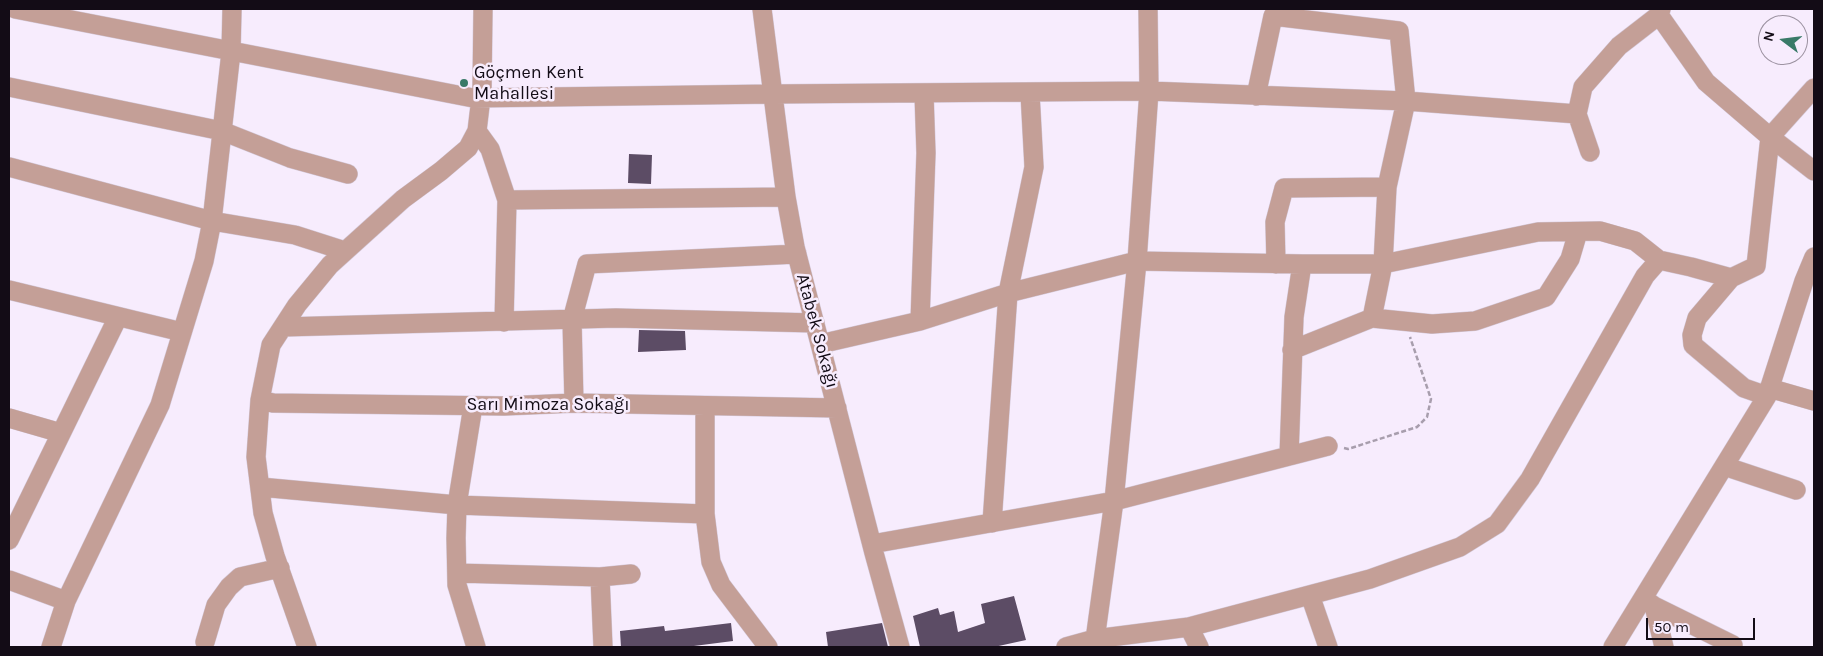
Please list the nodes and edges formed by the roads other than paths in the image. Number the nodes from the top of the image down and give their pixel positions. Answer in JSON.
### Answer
{"nodes":[{"id":1,"x":15,"y":9,"type":"edge"},
{"id":2,"x":232,"y":9,"type":"edge"},
{"id":3,"x":483,"y":9,"type":"edge"},
{"id":4,"x":762,"y":9,"type":"edge"},
{"id":5,"x":1148,"y":9,"type":"edge"},
{"id":6,"x":1660,"y":12,"type":"edge"},
{"id":7,"x":231,"y":52,"type":"junction"},
{"id":8,"x":9,"y":87,"type":"edge"},
{"id":9,"x":1814,"y":88,"type":"edge"},
{"id":10,"x":1149,"y":92,"type":"junction"},
{"id":11,"x":1030,"y":93,"type":"junction"},
{"id":12,"x":773,"y":94,"type":"junction"},
{"id":13,"x":924,"y":94,"type":"junction"},
{"id":14,"x":1256,"y":96,"type":"junction"},
{"id":15,"x":481,"y":98,"type":"junction"},
{"id":16,"x":1406,"y":101,"type":"junction"},
{"id":17,"x":1577,"y":114,"type":"junction"},
{"id":18,"x":222,"y":131,"type":"junction"},
{"id":19,"x":477,"y":131,"type":"junction"},
{"id":20,"x":1770,"y":137,"type":"junction"},
{"id":21,"x":1590,"y":152,"type":"dead end"},
{"id":22,"x":9,"y":168,"type":"edge"},
{"id":23,"x":1814,"y":171,"type":"edge"},
{"id":24,"x":348,"y":174,"type":"dead end"},
{"id":25,"x":1387,"y":187,"type":"junction"},
{"id":26,"x":786,"y":197,"type":"junction"},
{"id":27,"x":507,"y":200,"type":"junction"},
{"id":28,"x":212,"y":220,"type":"junction"},
{"id":29,"x":1578,"y":232,"type":"junction"},
{"id":30,"x":345,"y":251,"type":"junction"},
{"id":31,"x":797,"y":254,"type":"junction"},
{"id":32,"x":1814,"y":257,"type":"edge"},
{"id":33,"x":1659,"y":260,"type":"junction"},
{"id":34,"x":1137,"y":261,"type":"junction"},
{"id":35,"x":1276,"y":264,"type":"junction"},
{"id":36,"x":1302,"y":264,"type":"junction"},
{"id":37,"x":1382,"y":264,"type":"junction"},
{"id":38,"x":1730,"y":278,"type":"junction"},
{"id":39,"x":9,"y":290,"type":"edge"},
{"id":40,"x":1008,"y":293,"type":"junction"},
{"id":41,"x":118,"y":316,"type":"junction"},
{"id":42,"x":1372,"y":318,"type":"junction"},
{"id":43,"x":572,"y":320,"type":"junction"},
{"id":44,"x":920,"y":321,"type":"junction"},
{"id":45,"x":504,"y":322,"type":"junction"},
{"id":46,"x":815,"y":323,"type":"junction"},
{"id":47,"x":283,"y":327,"type":"junction"},
{"id":48,"x":182,"y":332,"type":"junction"},
{"id":49,"x":820,"y":344,"type":"junction"},
{"id":50,"x":1292,"y":350,"type":"junction"},
{"id":51,"x":1768,"y":392,"type":"junction"},
{"id":52,"x":260,"y":400,"type":"junction"},
{"id":53,"x":1814,"y":401,"type":"edge"},
{"id":54,"x":574,"y":403,"type":"junction"},
{"id":55,"x":473,"y":406,"type":"junction"},
{"id":56,"x":705,"y":406,"type":"junction"},
{"id":57,"x":837,"y":408,"type":"junction"},
{"id":58,"x":9,"y":418,"type":"edge"},
{"id":59,"x":60,"y":433,"type":"junction"},
{"id":60,"x":1328,"y":446,"type":"road end"},
{"id":61,"x":1289,"y":456,"type":"junction"},
{"id":62,"x":1724,"y":466,"type":"junction"},
{"id":63,"x":260,"y":487,"type":"junction"},
{"id":64,"x":1796,"y":490,"type":"dead end"},
{"id":65,"x":1114,"y":501,"type":"junction"},
{"id":66,"x":457,"y":504,"type":"junction"},
{"id":67,"x":705,"y":514,"type":"junction"},
{"id":68,"x":992,"y":523,"type":"junction"},
{"id":69,"x":9,"y":540,"type":"edge"},
{"id":70,"x":872,"y":544,"type":"junction"},
{"id":71,"x":280,"y":568,"type":"junction"},
{"id":72,"x":457,"y":573,"type":"junction"},
{"id":73,"x":631,"y":574,"type":"dead end"},
{"id":74,"x":600,"y":577,"type":"junction"},
{"id":75,"x":9,"y":580,"type":"edge"},
{"id":76,"x":1310,"y":595,"type":"junction"},
{"id":77,"x":66,"y":601,"type":"junction"},
{"id":78,"x":1649,"y":602,"type":"junction"},
{"id":79,"x":1189,"y":627,"type":"junction"},
{"id":80,"x":205,"y":642,"type":"dead end"},
{"id":81,"x":1094,"y":643,"type":"edge"},
{"id":82,"x":1733,"y":645,"type":"dead end"},
{"id":83,"x":51,"y":647,"type":"edge"},
{"id":84,"x":307,"y":647,"type":"edge"},
{"id":85,"x":476,"y":647,"type":"edge"},
{"id":86,"x":603,"y":647,"type":"edge"},
{"id":87,"x":768,"y":647,"type":"edge"},
{"id":88,"x":900,"y":647,"type":"edge"},
{"id":89,"x":1066,"y":647,"type":"edge"},
{"id":90,"x":1199,"y":647,"type":"edge"},
{"id":91,"x":1328,"y":647,"type":"edge"},
{"id":92,"x":1613,"y":647,"type":"edge"},
{"id":93,"x":1664,"y":647,"type":"edge"}],
"edges":[{"from":1,"to":7,"type":"street"},
{"from":2,"to":7,"type":"street"},
{"from":3,"to":15,"type":"street"},
{"from":4,"to":12,"type":"street","name":"Atabek Sokağı"},
{"from":5,"to":10,"type":"street"},
{"from":6,"to":17,"type":"street"},
{"from":6,"to":20,"type":"street"},
{"from":7,"to":15,"type":"street"},
{"from":7,"to":18,"type":"street"},
{"from":8,"to":18,"type":"street"},
{"from":9,"to":20,"type":"street"},
{"from":10,"to":11,"type":"street"},
{"from":10,"to":14,"type":"street"},
{"from":10,"to":34,"type":"street"},
{"from":11,"to":13,"type":"street"},
{"from":11,"to":40,"type":"street"},
{"from":12,"to":13,"type":"street"},
{"from":12,"to":15,"type":"street"},
{"from":12,"to":26,"type":"street","name":"Atabek Sokağı"},
{"from":13,"to":44,"type":"street"},
{"from":14,"to":16,"type":"street"},
{"from":14,"to":16,"type":"street"},
{"from":15,"to":19,"type":"street"},
{"from":16,"to":17,"type":"street"},
{"from":16,"to":25,"type":"street"},
{"from":17,"to":21,"type":"street"},
{"from":18,"to":24,"type":"street"},
{"from":18,"to":28,"type":"street"},
{"from":19,"to":27,"type":"street"},
{"from":19,"to":30,"type":"street"},
{"from":20,"to":23,"type":"street"},
{"from":20,"to":38,"type":"street"},
{"from":22,"to":28,"type":"street"},
{"from":25,"to":35,"type":"street"},
{"from":25,"to":37,"type":"street"},
{"from":26,"to":27,"type":"street"},
{"from":26,"to":31,"type":"street","name":"Atabek Sokağı"},
{"from":27,"to":45,"type":"street"},
{"from":28,"to":30,"type":"street"},
{"from":28,"to":48,"type":"street"},
{"from":29,"to":33,"type":"street"},
{"from":29,"to":37,"type":"street"},
{"from":29,"to":42,"type":"street"},
{"from":30,"to":47,"type":"street"},
{"from":31,"to":43,"type":"street"},
{"from":31,"to":46,"type":"street","name":"Atabek Sokağı"},
{"from":32,"to":51,"type":"street"},
{"from":33,"to":38,"type":"street"},
{"from":33,"to":76,"type":"street"},
{"from":34,"to":35,"type":"street"},
{"from":34,"to":40,"type":"street"},
{"from":34,"to":65,"type":"street"},
{"from":35,"to":36,"type":"street"},
{"from":36,"to":37,"type":"street"},
{"from":36,"to":50,"type":"street"},
{"from":37,"to":42,"type":"street"},
{"from":38,"to":51,"type":"street"},
{"from":39,"to":41,"type":"street"},
{"from":40,"to":44,"type":"street"},
{"from":40,"to":68,"type":"street"},
{"from":41,"to":48,"type":"street"},
{"from":41,"to":59,"type":"street"},
{"from":42,"to":50,"type":"street"},
{"from":43,"to":45,"type":"street"},
{"from":43,"to":46,"type":"street"},
{"from":43,"to":54,"type":"street"},
{"from":44,"to":49,"type":"street"},
{"from":45,"to":47,"type":"street"},
{"from":46,"to":49,"type":"street","name":"Atabek Sokağı"},
{"from":47,"to":52,"type":"street"},
{"from":48,"to":77,"type":"street"},
{"from":49,"to":57,"type":"street","name":"Atabek Sokağı"},
{"from":50,"to":61,"type":"street"},
{"from":51,"to":53,"type":"street"},
{"from":51,"to":62,"type":"street"},
{"from":52,"to":55,"type":"street","name":"Sarı Mimoza Sokağı"},
{"from":52,"to":63,"type":"street"},
{"from":54,"to":55,"type":"street","name":"Sarı Mimoza Sokağı"},
{"from":54,"to":56,"type":"street","name":"Sarı Mimoza Sokağı"},
{"from":55,"to":66,"type":"street"},
{"from":56,"to":57,"type":"street","name":"Sarı Mimoza Sokağı"},
{"from":56,"to":67,"type":"street"},
{"from":57,"to":70,"type":"street","name":"Atabek Sokağı"},
{"from":58,"to":59,"type":"street"},
{"from":59,"to":69,"type":"street"},
{"from":60,"to":61,"type":"street"},
{"from":61,"to":65,"type":"street"},
{"from":62,"to":64,"type":"street"},
{"from":62,"to":78,"type":"street"},
{"from":63,"to":66,"type":"street"},
{"from":63,"to":71,"type":"street"},
{"from":65,"to":68,"type":"street"},
{"from":65,"to":81,"type":"street"},
{"from":66,"to":67,"type":"street"},
{"from":66,"to":72,"type":"street"},
{"from":67,"to":87,"type":"street"},
{"from":68,"to":70,"type":"street"},
{"from":70,"to":88,"type":"street","name":"Atabek Sokağı"},
{"from":71,"to":80,"type":"street"},
{"from":71,"to":84,"type":"street"},
{"from":72,"to":74,"type":"street"},
{"from":72,"to":85,"type":"street"},
{"from":73,"to":74,"type":"street"},
{"from":74,"to":86,"type":"street"},
{"from":75,"to":77,"type":"street"},
{"from":76,"to":79,"type":"street"},
{"from":76,"to":91,"type":"street"},
{"from":77,"to":83,"type":"street"},
{"from":78,"to":82,"type":"street"},
{"from":78,"to":92,"type":"street"},
{"from":78,"to":93,"type":"street"},
{"from":79,"to":81,"type":"street"},
{"from":79,"to":90,"type":"street"},
{"from":81,"to":89,"type":"street"}]}
